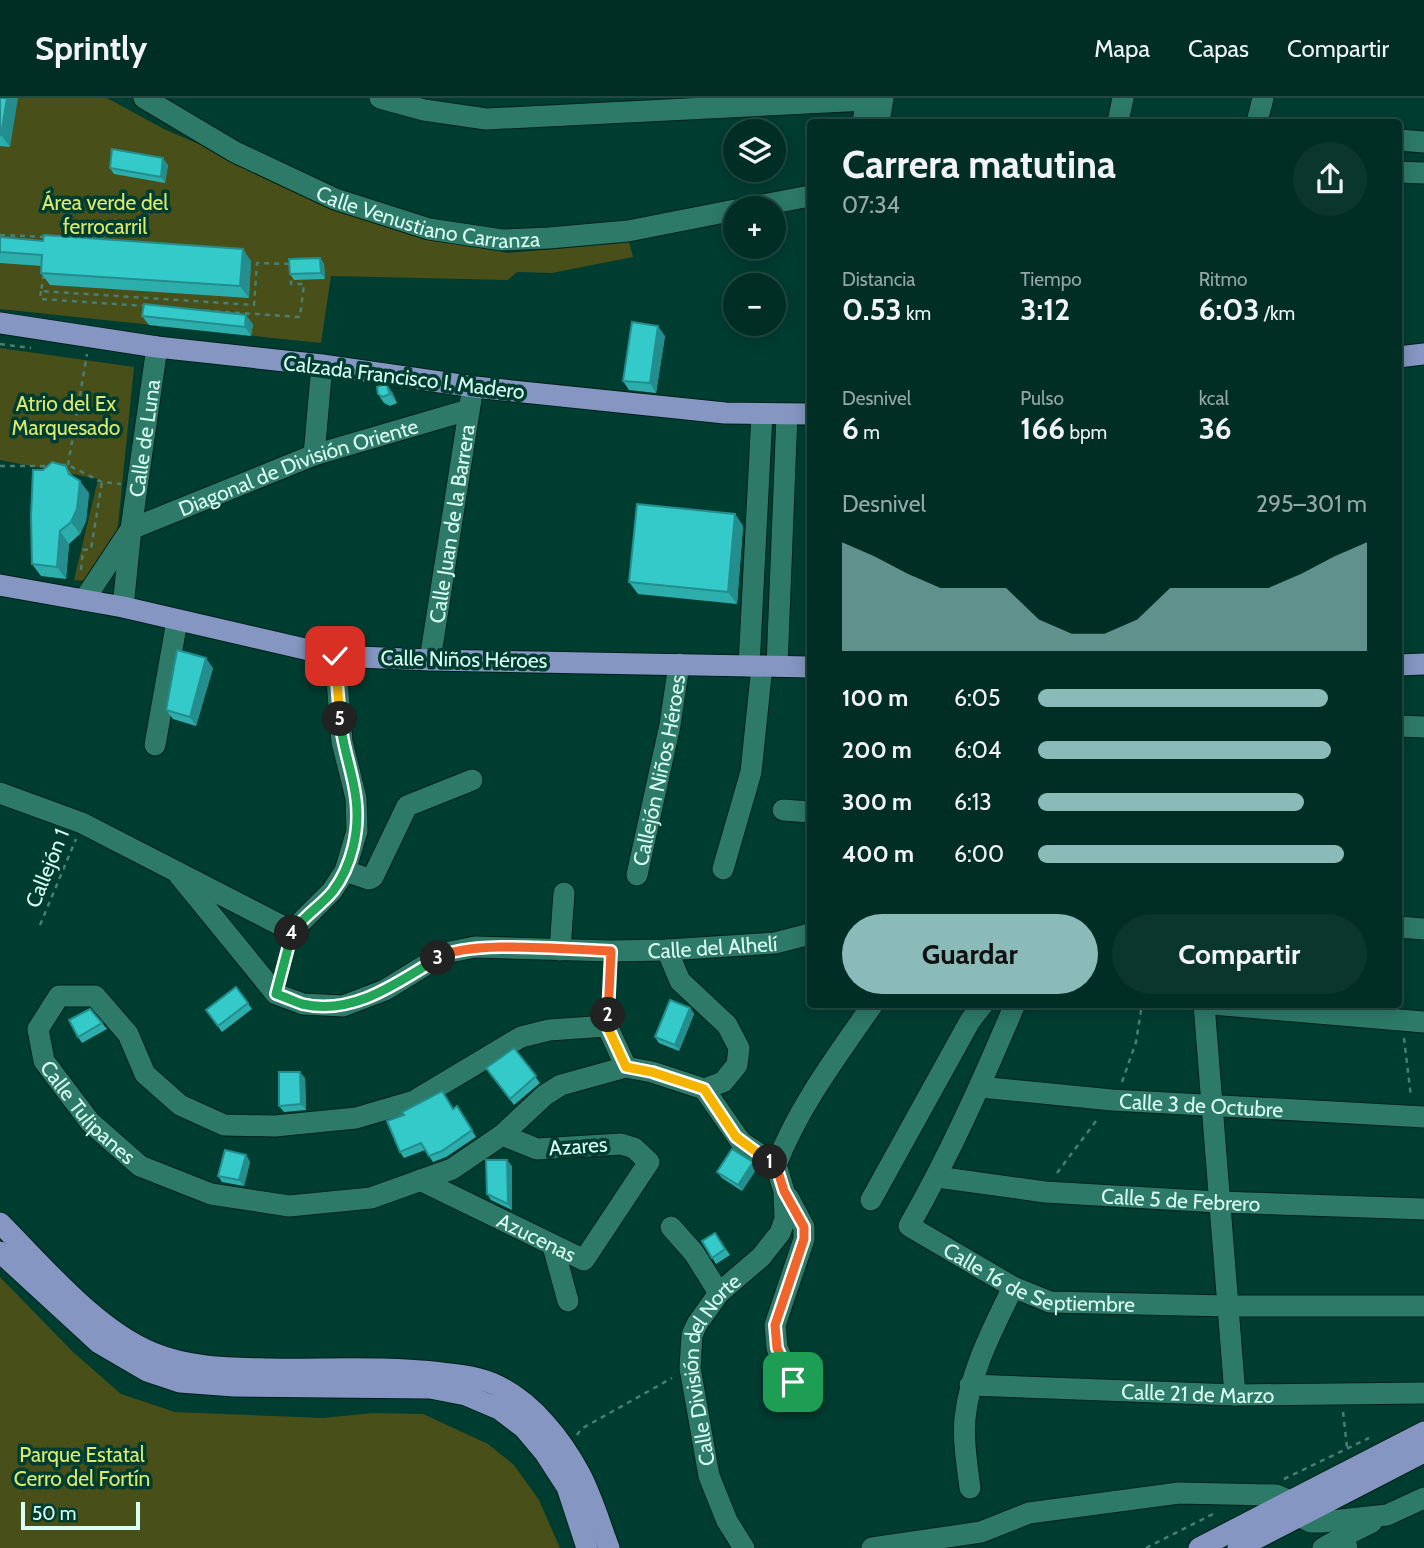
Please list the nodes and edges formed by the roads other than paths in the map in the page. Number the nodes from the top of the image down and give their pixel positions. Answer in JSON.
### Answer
{"nodes":[{"id":1,"x":144,"y":98,"type":"edge"},
{"id":2,"x":380,"y":98,"type":"edge"},
{"id":3,"x":1123,"y":98,"type":"edge"},
{"id":4,"x":1263,"y":98,"type":"edge"},
{"id":5,"x":872,"y":99,"type":"edge"},
{"id":6,"x":676,"y":103,"type":"edge"},
{"id":7,"x":425,"y":104,"type":"edge"},
{"id":8,"x":547,"y":107,"type":"edge"},
{"id":9,"x":864,"y":119,"type":"edge"},
{"id":10,"x":878,"y":119,"type":"edge"},
{"id":11,"x":1119,"y":119,"type":"edge"},
{"id":12,"x":1258,"y":119,"type":"edge"},
{"id":13,"x":1402,"y":140,"type":"edge"},
{"id":14,"x":1424,"y":142,"type":"edge"},
{"id":15,"x":1402,"y":172,"type":"edge"},
{"id":16,"x":1424,"y":173,"type":"edge"},
{"id":17,"x":807,"y":197,"type":"edge"},
{"id":18,"x":786,"y":201,"type":"edge"},
{"id":19,"x":723,"y":213,"type":"edge"},
{"id":20,"x":0,"y":323,"type":"edge"},
{"id":21,"x":157,"y":347,"type":"junction"},
{"id":22,"x":1424,"y":354,"type":"edge"},
{"id":23,"x":1402,"y":357,"type":"edge"},
{"id":24,"x":322,"y":365,"type":"junction"},
{"id":25,"x":475,"y":387,"type":"junction"},
{"id":26,"x":468,"y":410,"type":"junction"},
{"id":27,"x":762,"y":414,"type":"junction"},
{"id":28,"x":807,"y":414,"type":"edge"},
{"id":29,"x":787,"y":415,"type":"junction"},
{"id":30,"x":314,"y":455,"type":"junction"},
{"id":31,"x":131,"y":529,"type":"junction"},
{"id":32,"x":0,"y":585,"type":"edge"},
{"id":33,"x":82,"y":590,"type":"junction"},
{"id":34,"x":123,"y":607,"type":"junction"},
{"id":35,"x":177,"y":621,"type":"junction"},
{"id":36,"x":335,"y":656,"type":"junction"},
{"id":37,"x":430,"y":660,"type":"junction"},
{"id":38,"x":679,"y":664,"type":"junction"},
{"id":39,"x":1424,"y":664,"type":"edge"},
{"id":40,"x":1402,"y":665,"type":"edge"},
{"id":41,"x":763,"y":666,"type":"junction"},
{"id":42,"x":807,"y":667,"type":"edge"},
{"id":43,"x":1402,"y":726,"type":"edge"},
{"id":44,"x":1424,"y":727,"type":"edge"},
{"id":45,"x":155,"y":745,"type":"dead end"},
{"id":46,"x":472,"y":780,"type":"dead end"},
{"id":47,"x":0,"y":793,"type":"edge"},
{"id":48,"x":783,"y":810,"type":"dead end"},
{"id":49,"x":807,"y":812,"type":"edge"},
{"id":50,"x":723,"y":869,"type":"dead end"},
{"id":51,"x":345,"y":871,"type":"junction"},
{"id":52,"x":180,"y":875,"type":"junction"},
{"id":53,"x":638,"y":876,"type":"dead end"},
{"id":54,"x":564,"y":893,"type":"dead end"},
{"id":55,"x":1402,"y":927,"type":"edge"},
{"id":56,"x":1424,"y":929,"type":"edge"},
{"id":57,"x":807,"y":935,"type":"edge"},
{"id":58,"x":560,"y":950,"type":"junction"},
{"id":59,"x":667,"y":950,"type":"junction"},
{"id":60,"x":870,"y":1008,"type":"edge"},
{"id":61,"x":980,"y":1008,"type":"edge"},
{"id":62,"x":1013,"y":1008,"type":"edge"},
{"id":63,"x":1204,"y":1008,"type":"edge"},
{"id":64,"x":1258,"y":1008,"type":"edge"},
{"id":65,"x":1424,"y":1022,"type":"edge"},
{"id":66,"x":626,"y":1067,"type":"junction"},
{"id":67,"x":980,"y":1087,"type":"junction"},
{"id":68,"x":704,"y":1089,"type":"junction"},
{"id":69,"x":1212,"y":1105,"type":"junction"},
{"id":70,"x":1419,"y":1117,"type":"edge"},
{"id":71,"x":502,"y":1135,"type":"junction"},
{"id":72,"x":649,"y":1162,"type":"joint"},
{"id":73,"x":776,"y":1165,"type":"junction"},
{"id":74,"x":937,"y":1177,"type":"junction"},
{"id":75,"x":420,"y":1180,"type":"junction"},
{"id":76,"x":784,"y":1191,"type":"junction"},
{"id":77,"x":871,"y":1200,"type":"dead end"},
{"id":78,"x":1218,"y":1202,"type":"junction"},
{"id":79,"x":1424,"y":1209,"type":"edge"},
{"id":80,"x":0,"y":1223,"type":"edge"},
{"id":81,"x":671,"y":1227,"type":"dead end"},
{"id":82,"x":553,"y":1247,"type":"junction"},
{"id":83,"x":0,"y":1252,"type":"edge"},
{"id":84,"x":1013,"y":1287,"type":"junction"},
{"id":85,"x":719,"y":1293,"type":"junction"},
{"id":86,"x":568,"y":1301,"type":"dead end"},
{"id":87,"x":1227,"y":1306,"type":"junction"},
{"id":88,"x":1424,"y":1306,"type":"edge"},
{"id":89,"x":793,"y":1382,"type":"dead end"},
{"id":90,"x":970,"y":1385,"type":"junction"},
{"id":91,"x":1424,"y":1393,"type":"edge"},
{"id":92,"x":1235,"y":1395,"type":"junction"},
{"id":93,"x":1424,"y":1432,"type":"edge"},
{"id":94,"x":1424,"y":1452,"type":"edge"},
{"id":95,"x":970,"y":1488,"type":"dead end"},
{"id":96,"x":1422,"y":1504,"type":"edge"},
{"id":97,"x":1295,"y":1509,"type":"junction"},
{"id":98,"x":1387,"y":1515,"type":"junction"},
{"id":99,"x":1345,"y":1542,"type":"edge"},
{"id":100,"x":587,"y":1548,"type":"edge"},
{"id":101,"x":609,"y":1548,"type":"edge"},
{"id":102,"x":744,"y":1548,"type":"edge"},
{"id":103,"x":872,"y":1548,"type":"edge"},
{"id":104,"x":1199,"y":1548,"type":"edge"},
{"id":105,"x":1238,"y":1548,"type":"edge"},
{"id":106,"x":1323,"y":1548,"type":"edge"}],
"edges":[{"from":1,"to":19,"type":"street","name":"Calle Venustiano Carranza"},
{"from":2,"to":7,"type":"street"},
{"from":3,"to":11,"type":"street"},
{"from":4,"to":12,"type":"street"},
{"from":5,"to":6,"type":"street"},
{"from":5,"to":9,"type":"street"},
{"from":5,"to":10,"type":"street"},
{"from":6,"to":8,"type":"street"},
{"from":7,"to":8,"type":"street"},
{"from":13,"to":14,"type":"street"},
{"from":15,"to":16,"type":"street"},
{"from":17,"to":18,"type":"street"},
{"from":20,"to":21,"type":"main road","name":"Calzada Francisco I. Madero"},
{"from":21,"to":24,"type":"main road","name":"Calzada Francisco I. Madero"},
{"from":21,"to":31,"type":"street","name":"Calle de Luna"},
{"from":22,"to":23,"type":"main road"},
{"from":24,"to":25,"type":"main road","name":"Calzada Francisco I. Madero"},
{"from":24,"to":30,"type":"street"},
{"from":25,"to":26,"type":"street","name":"Calle Juan de la Barrera"},
{"from":25,"to":27,"type":"main road","name":"Calzada Francisco I. Madero"},
{"from":26,"to":30,"type":"street","name":"Diagonal de División Oriente"},
{"from":26,"to":37,"type":"street","name":"Calle Juan de la Barrera"},
{"from":27,"to":29,"type":"main road","name":"Calzada Francisco I. Madero"},
{"from":27,"to":41,"type":"street"},
{"from":28,"to":29,"type":"main road","name":"Calzada Francisco I. Madero"},
{"from":29,"to":41,"type":"street"},
{"from":30,"to":31,"type":"street","name":"Diagonal de División Oriente"},
{"from":31,"to":33,"type":"street","name":"Calle de Luna"},
{"from":31,"to":34,"type":"street","name":"Calle de Luna"},
{"from":32,"to":33,"type":"main road","name":"Calle Niños Héroes"},
{"from":33,"to":34,"type":"main road","name":"Calle Niños Héroes"},
{"from":34,"to":35,"type":"main road","name":"Calle Niños Héroes"},
{"from":35,"to":36,"type":"main road","name":"Calle Niños Héroes"},
{"from":35,"to":45,"type":"street"},
{"from":36,"to":37,"type":"main road","name":"Calle Niños Héroes"},
{"from":36,"to":51,"type":"street"},
{"from":37,"to":38,"type":"main road","name":"Calle Niños Héroes"},
{"from":38,"to":41,"type":"main road","name":"Calle Niños Héroes"},
{"from":38,"to":53,"type":"street","name":"Callejón Niños Héroes"},
{"from":39,"to":40,"type":"main road"},
{"from":41,"to":42,"type":"main road","name":"Calle Niños Héroes"},
{"from":41,"to":50,"type":"street"},
{"from":43,"to":44,"type":"street"},
{"from":46,"to":51,"type":"street"},
{"from":47,"to":52,"type":"street"},
{"from":48,"to":49,"type":"street"},
{"from":51,"to":52,"type":"street"},
{"from":52,"to":58,"type":"street","name":"Calle del Alhelí"},
{"from":54,"to":58,"type":"street"},
{"from":55,"to":56,"type":"street"},
{"from":57,"to":59,"type":"street","name":"Calle del Alhelí"},
{"from":58,"to":59,"type":"street","name":"Calle del Alhelí"},
{"from":59,"to":68,"type":"street"},
{"from":60,"to":73,"type":"street"},
{"from":61,"to":77,"type":"street"},
{"from":62,"to":67,"type":"street","name":"Calle 16 de Septiembre"},
{"from":63,"to":69,"type":"street"},
{"from":64,"to":65,"type":"street"},
{"from":66,"to":68,"type":"street","name":"Calle Tulipanes"},
{"from":66,"to":71,"type":"street","name":"Calle Tulipanes"},
{"from":66,"to":75,"type":"street","name":"Calle Tulipanes"},
{"from":67,"to":69,"type":"street","name":"Calle 3 de Octubre"},
{"from":67,"to":74,"type":"street","name":"Calle 16 de Septiembre"},
{"from":68,"to":73,"type":"street"},
{"from":69,"to":70,"type":"street","name":"Calle 3 de Octubre"},
{"from":69,"to":78,"type":"street"},
{"from":71,"to":72,"type":"street","name":"Azares"},
{"from":71,"to":75,"type":"street","name":"Calle Tulipanes"},
{"from":72,"to":82,"type":"street","name":"Azucenas"},
{"from":73,"to":76,"type":"street","name":"Calle División del Norte"},
{"from":74,"to":78,"type":"street","name":"Calle 5 de Febrero"},
{"from":74,"to":84,"type":"street","name":"Calle 16 de Septiembre"},
{"from":75,"to":82,"type":"street","name":"Azucenas"},
{"from":76,"to":85,"type":"street","name":"Calle División del Norte"},
{"from":76,"to":89,"type":"street"},
{"from":78,"to":79,"type":"street","name":"Calle 5 de Febrero"},
{"from":78,"to":87,"type":"street"},
{"from":80,"to":101,"type":"main road"},
{"from":81,"to":85,"type":"street"},
{"from":82,"to":86,"type":"street"},
{"from":83,"to":100,"type":"main road"},
{"from":84,"to":87,"type":"street","name":"Calle 16 de Septiembre"},
{"from":84,"to":90,"type":"street"},
{"from":85,"to":102,"type":"street","name":"Calle División del Norte"},
{"from":87,"to":88,"type":"street","name":"Calle 16 de Septiembre"},
{"from":87,"to":92,"type":"street"},
{"from":90,"to":92,"type":"street","name":"Calle 21 de Marzo"},
{"from":90,"to":95,"type":"street"},
{"from":91,"to":92,"type":"street","name":"Calle 21 de Marzo"},
{"from":93,"to":97,"type":"main road"},
{"from":94,"to":97,"type":"main road"},
{"from":96,"to":98,"type":"street"},
{"from":97,"to":98,"type":"street"},
{"from":97,"to":103,"type":"street"},
{"from":97,"to":104,"type":"main road"},
{"from":97,"to":105,"type":"main road"},
{"from":98,"to":99,"type":"street"},
{"from":99,"to":106,"type":"street"}]}
